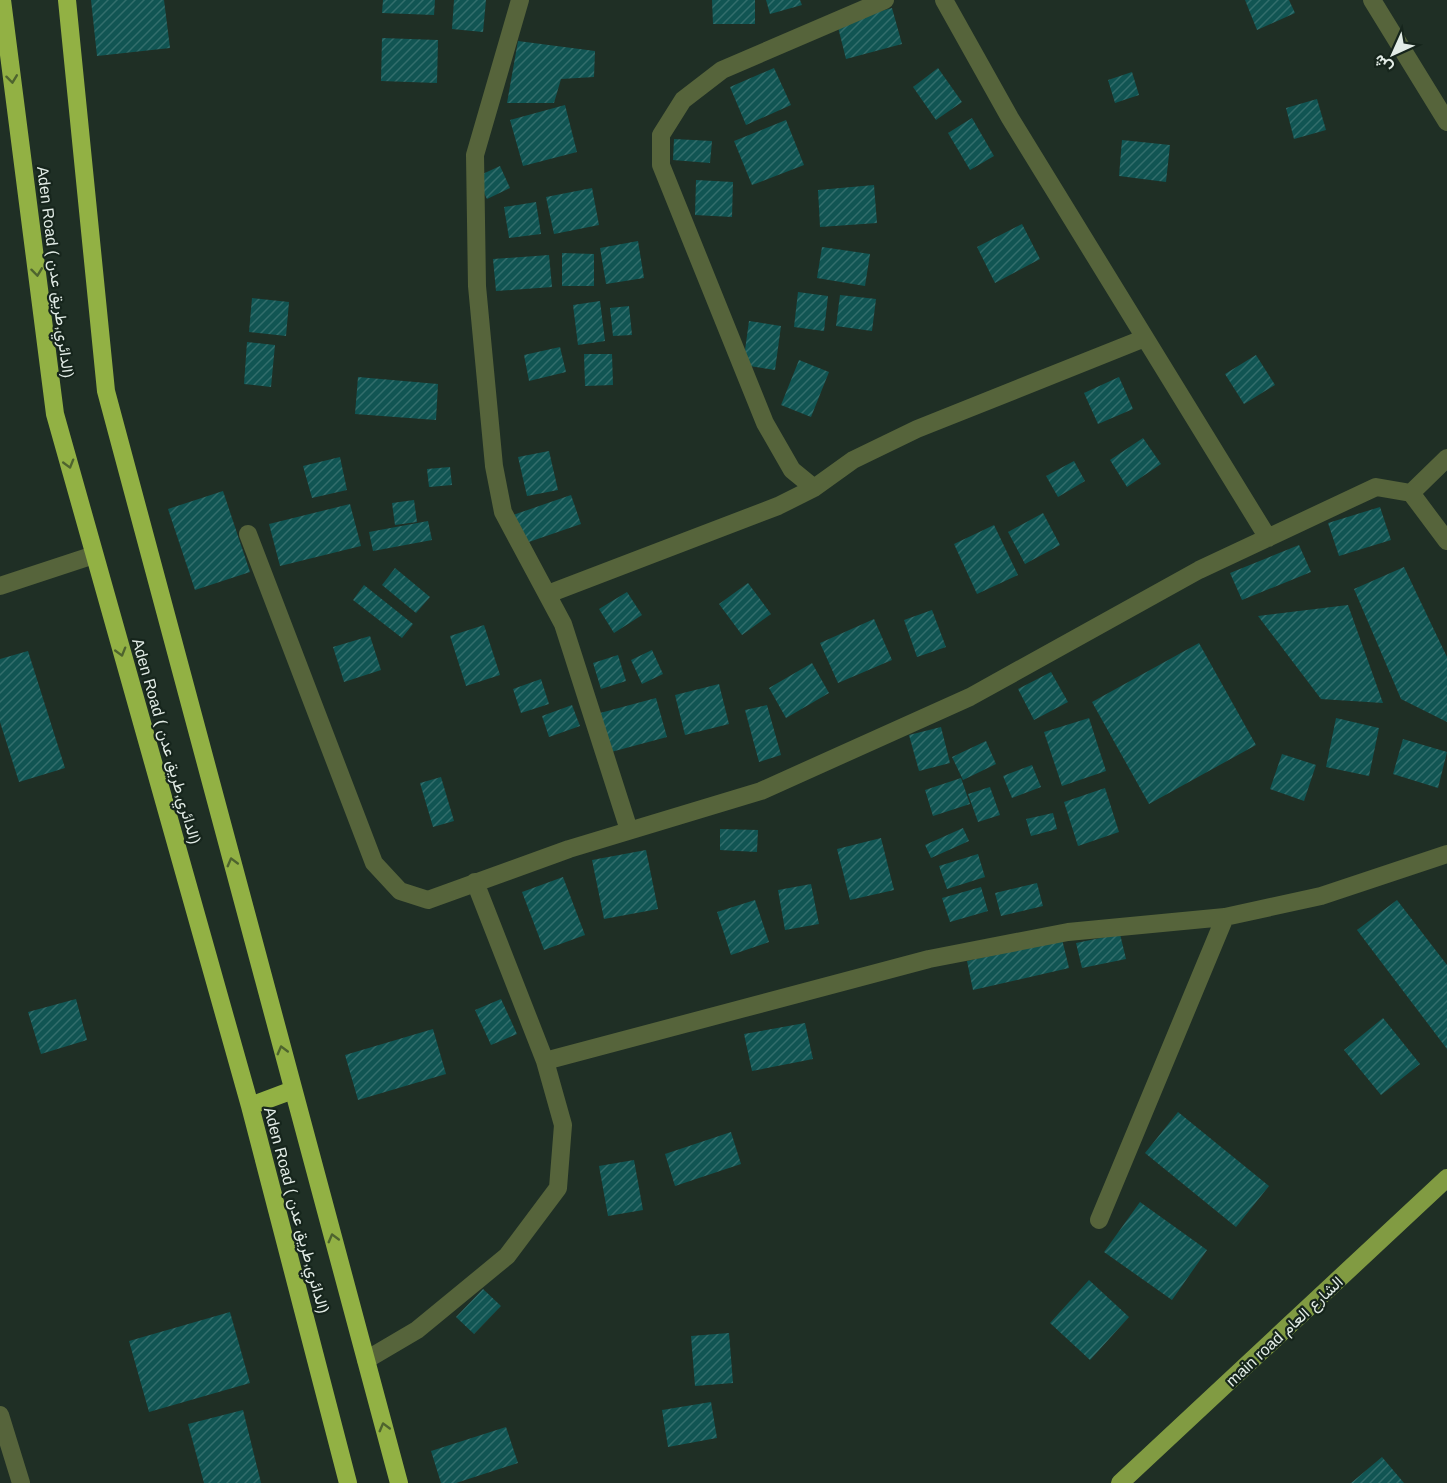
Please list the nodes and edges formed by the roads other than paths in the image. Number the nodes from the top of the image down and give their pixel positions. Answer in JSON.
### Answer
{"nodes":[{"id":1,"x":2,"y":0,"type":"edge"},
{"id":2,"x":67,"y":0,"type":"edge"},
{"id":3,"x":520,"y":0,"type":"edge"},
{"id":4,"x":885,"y":0,"type":"edge"},
{"id":5,"x":944,"y":0,"type":"edge"},
{"id":6,"x":1372,"y":0,"type":"edge"},
{"id":7,"x":1447,"y":122,"type":"edge"},
{"id":8,"x":1145,"y":338,"type":"junction"},
{"id":9,"x":1447,"y":458,"type":"edge"},
{"id":10,"x":814,"y":488,"type":"junction"},
{"id":11,"x":1411,"y":493,"type":"junction"},
{"id":12,"x":248,"y":534,"type":"dead end"},
{"id":13,"x":1268,"y":538,"type":"junction"},
{"id":14,"x":1447,"y":541,"type":"edge"},
{"id":15,"x":94,"y":555,"type":"junction"},
{"id":16,"x":0,"y":586,"type":"edge"},
{"id":17,"x":548,"y":594,"type":"junction"},
{"id":18,"x":629,"y":830,"type":"junction"},
{"id":19,"x":1447,"y":854,"type":"edge"},
{"id":20,"x":475,"y":882,"type":"junction"},
{"id":21,"x":1225,"y":917,"type":"junction"},
{"id":22,"x":545,"y":1061,"type":"junction"},
{"id":23,"x":293,"y":1090,"type":"junction"},
{"id":24,"x":250,"y":1106,"type":"junction"},
{"id":25,"x":1447,"y":1178,"type":"edge"},
{"id":26,"x":1100,"y":1220,"type":"dead end"},
{"id":27,"x":366,"y":1360,"type":"junction"},
{"id":28,"x":0,"y":1415,"type":"edge"},
{"id":29,"x":21,"y":1483,"type":"edge"},
{"id":30,"x":348,"y":1483,"type":"edge"},
{"id":31,"x":399,"y":1483,"type":"edge"},
{"id":32,"x":1120,"y":1483,"type":"edge"}],
"edges":[{"from":1,"to":15,"type":"highway","name":"Aden Road ( الدائري,طريق عدن)","one_way":true},
{"from":23,"to":2,"type":"highway","name":"Aden Road ( الدائري,طريق عدن)","one_way":true},
{"from":3,"to":17,"type":"street"},
{"from":4,"to":10,"type":"street"},
{"from":5,"to":8,"type":"street"},
{"from":6,"to":7,"type":"street"},
{"from":8,"to":10,"type":"street"},
{"from":8,"to":13,"type":"street"},
{"from":9,"to":11,"type":"street"},
{"from":10,"to":17,"type":"street"},
{"from":11,"to":13,"type":"street"},
{"from":11,"to":14,"type":"street"},
{"from":12,"to":20,"type":"street"},
{"from":13,"to":18,"type":"street"},
{"from":15,"to":16,"type":"street"},
{"from":15,"to":24,"type":"highway","name":"Aden Road ( الدائري,طريق عدن)","one_way":true},
{"from":17,"to":18,"type":"street"},
{"from":18,"to":20,"type":"street"},
{"from":19,"to":21,"type":"street"},
{"from":20,"to":22,"type":"street"},
{"from":21,"to":22,"type":"street"},
{"from":21,"to":26,"type":"street"},
{"from":22,"to":27,"type":"street"},
{"from":23,"to":24,"type":"highway"},
{"from":27,"to":23,"type":"highway","name":"Aden Road ( الدائري,طريق عدن)","one_way":true},
{"from":24,"to":30,"type":"highway","name":"Aden Road ( الدائري,طريق عدن)"},
{"from":25,"to":32,"type":"main road","name":"main road الشارع العام"},
{"from":31,"to":27,"type":"highway","name":"Aden Road ( الدائري,طريق عدن)","one_way":true},
{"from":28,"to":29,"type":"street"}]}
